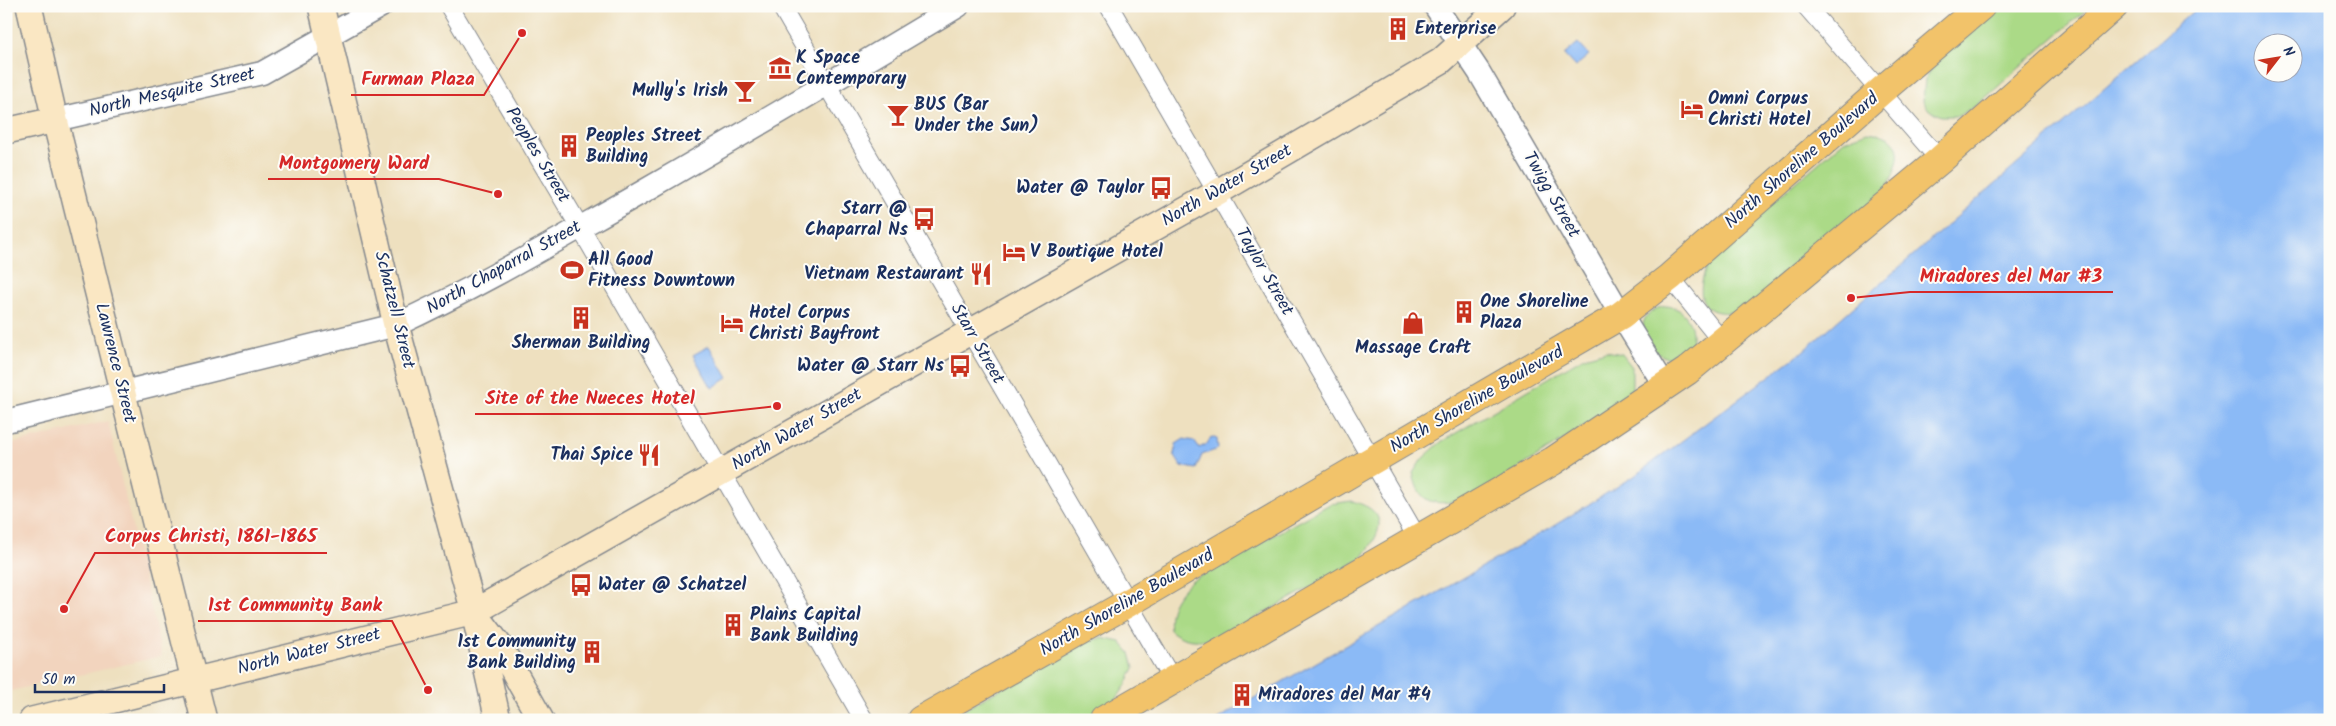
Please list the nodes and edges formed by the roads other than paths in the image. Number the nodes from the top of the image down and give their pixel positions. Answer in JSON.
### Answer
{"nodes":[{"id":1,"x":29,"y":6,"type":"edge"},
{"id":2,"x":321,"y":6,"type":"edge"},
{"id":3,"x":382,"y":6,"type":"edge"},
{"id":4,"x":449,"y":6,"type":"edge"},
{"id":5,"x":781,"y":6,"type":"edge"},
{"id":6,"x":958,"y":6,"type":"edge"},
{"id":7,"x":1109,"y":6,"type":"edge"},
{"id":8,"x":1435,"y":6,"type":"edge"},
{"id":9,"x":1502,"y":6,"type":"edge"},
{"id":10,"x":1806,"y":6,"type":"edge"},
{"id":11,"x":1981,"y":6,"type":"edge"},
{"id":12,"x":2114,"y":6,"type":"edge"},
{"id":13,"x":328,"y":36,"type":"junction"},
{"id":14,"x":1460,"y":44,"type":"junction"},
{"id":15,"x":827,"y":85,"type":"junction"},
{"id":16,"x":1881,"y":91,"type":"junction"},
{"id":17,"x":55,"y":120,"type":"junction"},
{"id":18,"x":6,"y":132,"type":"edge"},
{"id":19,"x":1940,"y":160,"type":"junction"},
{"id":20,"x":1218,"y":192,"type":"junction"},
{"id":21,"x":580,"y":227,"type":"junction"},
{"id":22,"x":1670,"y":278,"type":"junction"},
{"id":23,"x":1621,"y":315,"type":"junction"},
{"id":24,"x":396,"y":325,"type":"junction"},
{"id":25,"x":970,"y":332,"type":"junction"},
{"id":26,"x":1723,"y":343,"type":"junction"},
{"id":27,"x":1665,"y":386,"type":"junction"},
{"id":28,"x":123,"y":394,"type":"junction"},
{"id":29,"x":6,"y":421,"type":"edge"},
{"id":30,"x":1373,"y":460,"type":"junction"},
{"id":31,"x":722,"y":473,"type":"junction"},
{"id":32,"x":1418,"y":539,"type":"junction"},
{"id":33,"x":1128,"y":603,"type":"junction"},
{"id":34,"x":474,"y":612,"type":"junction"},
{"id":35,"x":194,"y":680,"type":"junction"},
{"id":36,"x":1173,"y":681,"type":"junction"},
{"id":37,"x":32,"y":720,"type":"edge"},
{"id":38,"x":204,"y":720,"type":"edge"},
{"id":39,"x":498,"y":720,"type":"edge"},
{"id":40,"x":541,"y":720,"type":"edge"},
{"id":41,"x":864,"y":720,"type":"edge"},
{"id":42,"x":921,"y":720,"type":"edge"},
{"id":43,"x":1104,"y":720,"type":"edge"}],
"edges":[{"from":1,"to":17,"type":"main road","name":"Lawrence Street"},
{"from":2,"to":13,"type":"main road","name":"Schatzell Street"},
{"from":3,"to":13,"type":"street","name":"North Mesquite Street"},
{"from":4,"to":21,"type":"street","name":"Peoples Street"},
{"from":5,"to":15,"type":"street","name":"Starr Street"},
{"from":6,"to":15,"type":"street","name":"North Chaparral Street"},
{"from":7,"to":20,"type":"street","name":"Taylor Street"},
{"from":8,"to":14,"type":"street","name":"Twigg Street"},
{"from":9,"to":14,"type":"main road","name":"North Water Street"},
{"from":10,"to":16,"type":"street"},
{"from":11,"to":16,"type":"main road","name":"North Shoreline Boulevard"},
{"from":12,"to":19,"type":"main road"},
{"from":13,"to":17,"type":"street","name":"North Mesquite Street"},
{"from":13,"to":24,"type":"main road","name":"Schatzell Street"},
{"from":14,"to":20,"type":"main road","name":"North Water Street"},
{"from":14,"to":23,"type":"street","name":"Twigg Street"},
{"from":15,"to":21,"type":"street","name":"North Chaparral Street"},
{"from":15,"to":25,"type":"street","name":"Starr Street"},
{"from":16,"to":19,"type":"street"},
{"from":16,"to":22,"type":"main road","name":"North Shoreline Boulevard"},
{"from":17,"to":18,"type":"main road","name":"North Mesquite Street"},
{"from":17,"to":28,"type":"main road","name":"Lawrence Street"},
{"from":19,"to":26,"type":"main road"},
{"from":20,"to":25,"type":"main road","name":"North Water Street"},
{"from":20,"to":30,"type":"street","name":"Taylor Street"},
{"from":21,"to":24,"type":"street","name":"North Chaparral Street"},
{"from":21,"to":31,"type":"street","name":"Peoples Street"},
{"from":22,"to":23,"type":"main road","name":"North Shoreline Boulevard"},
{"from":22,"to":26,"type":"street"},
{"from":23,"to":27,"type":"street","name":"Twigg Street"},
{"from":23,"to":30,"type":"main road","name":"North Shoreline Boulevard"},
{"from":24,"to":28,"type":"street","name":"North Chaparral Street"},
{"from":24,"to":34,"type":"main road","name":"Schatzell Street"},
{"from":25,"to":31,"type":"main road","name":"North Water Street"},
{"from":25,"to":33,"type":"street","name":"Starr Street"},
{"from":26,"to":27,"type":"main road"},
{"from":27,"to":32,"type":"main road"},
{"from":28,"to":29,"type":"street","name":"North Chaparral Street"},
{"from":28,"to":35,"type":"main road","name":"Lawrence Street"},
{"from":30,"to":32,"type":"street","name":"Taylor Street"},
{"from":30,"to":33,"type":"main road","name":"North Shoreline Boulevard"},
{"from":31,"to":34,"type":"main road","name":"North Water Street"},
{"from":31,"to":41,"type":"street","name":"Peoples Street"},
{"from":32,"to":36,"type":"main road"},
{"from":33,"to":36,"type":"street","name":"Starr Street"},
{"from":33,"to":42,"type":"main road","name":"North Shoreline Boulevard"},
{"from":34,"to":35,"type":"main road","name":"North Water Street"},
{"from":34,"to":39,"type":"main road","name":"Schatzell Street"},
{"from":34,"to":40,"type":"main road","name":"Schatzell Street"},
{"from":35,"to":37,"type":"main road","name":"North Water Street"},
{"from":35,"to":38,"type":"main road","name":"Lawrence Street"},
{"from":36,"to":43,"type":"main road"}]}
